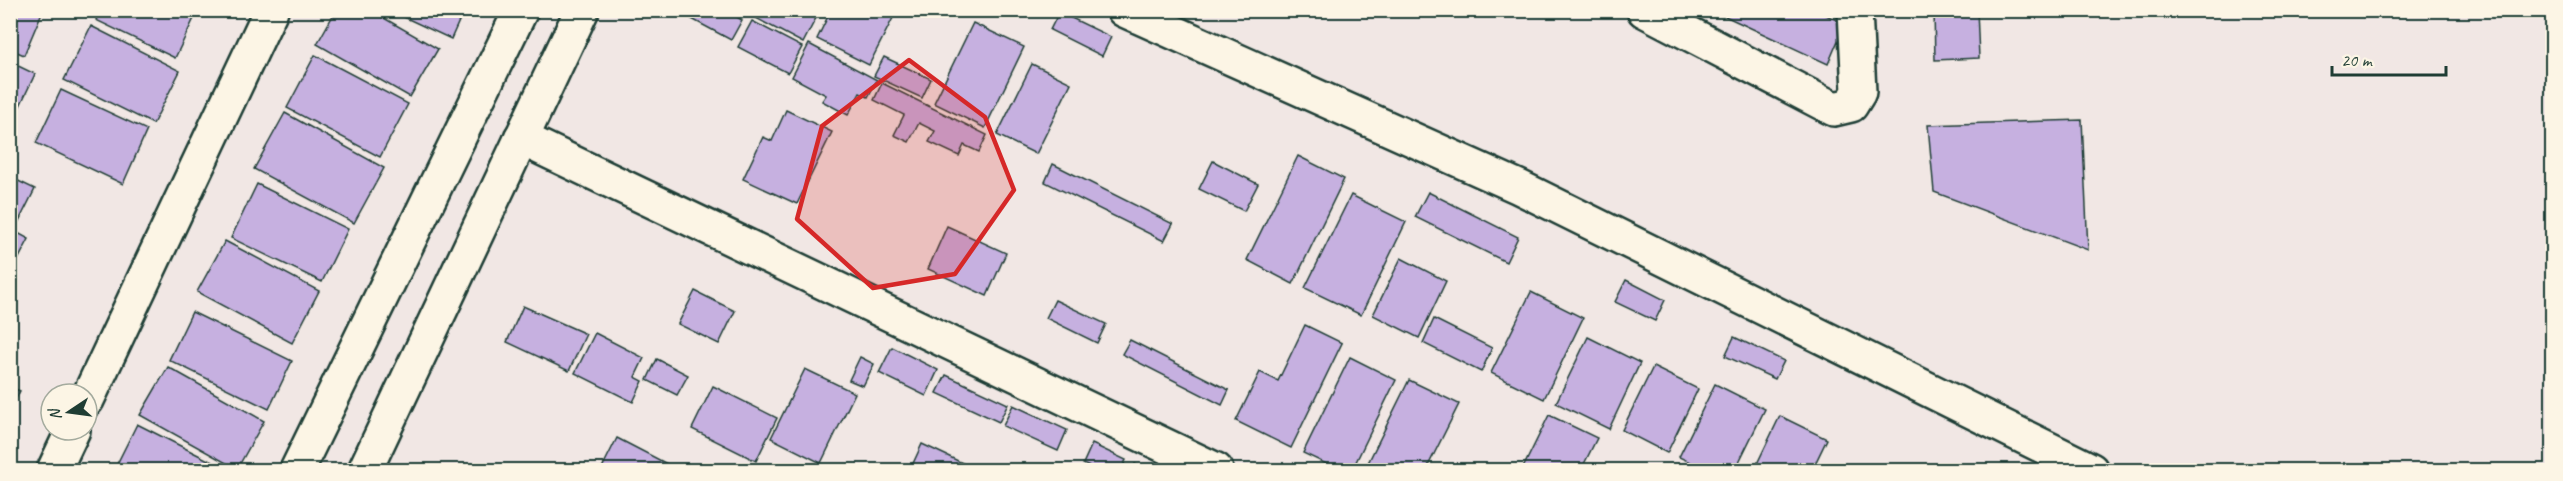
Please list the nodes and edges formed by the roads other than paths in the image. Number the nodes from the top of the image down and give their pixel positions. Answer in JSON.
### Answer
{"nodes":[{"id":1,"x":271,"y":10,"type":"edge"},
{"id":2,"x":521,"y":10,"type":"edge"},
{"id":3,"x":582,"y":10,"type":"edge"},
{"id":4,"x":1124,"y":10,"type":"edge"},
{"id":5,"x":1644,"y":10,"type":"edge"},
{"id":6,"x":1855,"y":10,"type":"edge"},
{"id":7,"x":521,"y":138,"type":"junction"},
{"id":8,"x":95,"y":382,"type":"edge"},
{"id":9,"x":67,"y":442,"type":"edge"},
{"id":10,"x":373,"y":468,"type":"edge"},
{"id":11,"x":54,"y":471,"type":"edge"},
{"id":12,"x":297,"y":471,"type":"edge"},
{"id":13,"x":1216,"y":471,"type":"edge"},
{"id":14,"x":2091,"y":471,"type":"edge"}],
"edges":[{"from":1,"to":8,"type":"street"},
{"from":2,"to":12,"type":"street"},
{"from":3,"to":7,"type":"street"},
{"from":4,"to":14,"type":"street"},
{"from":5,"to":6,"type":"street"},
{"from":7,"to":10,"type":"street"},
{"from":7,"to":13,"type":"street"},
{"from":9,"to":11,"type":"street"}]}
